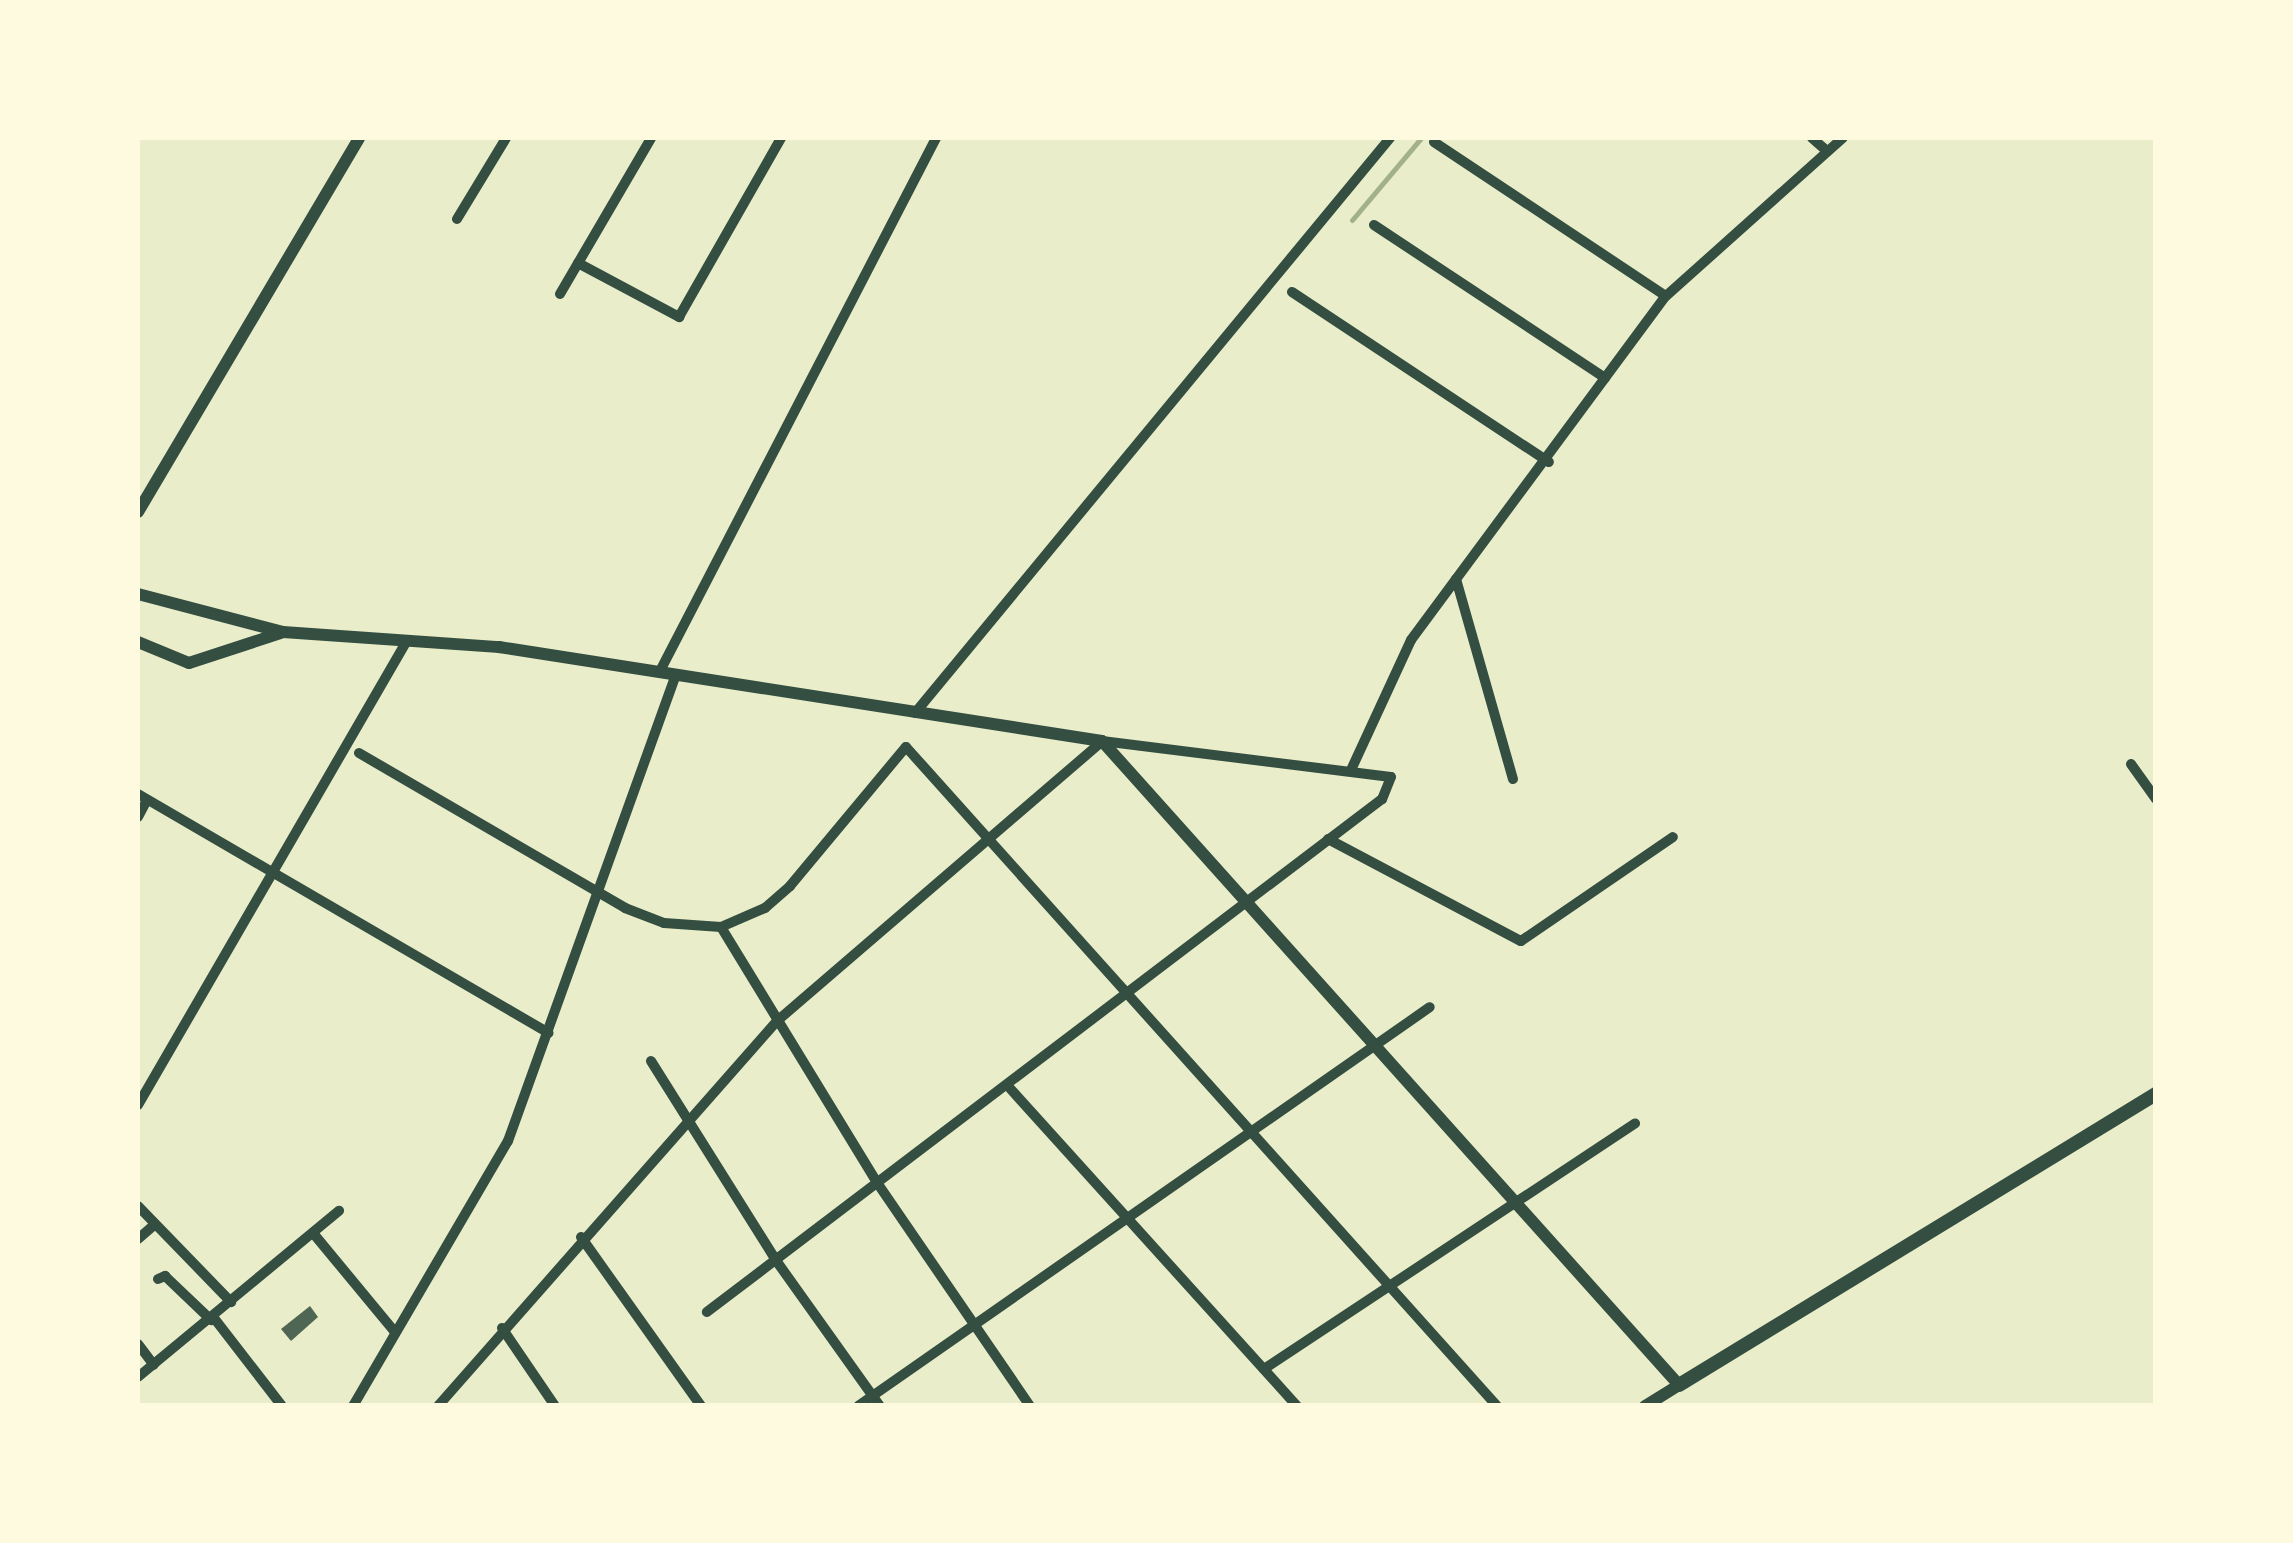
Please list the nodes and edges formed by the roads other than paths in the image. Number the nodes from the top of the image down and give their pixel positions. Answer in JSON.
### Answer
{"nodes":[{"id":1,"x":506,"y":138,"type":"edge"},
{"id":2,"x":651,"y":138,"type":"edge"},
{"id":3,"x":781,"y":138,"type":"edge"},
{"id":4,"x":936,"y":138,"type":"edge"},
{"id":5,"x":1390,"y":138,"type":"edge"},
{"id":6,"x":1812,"y":138,"type":"edge"},
{"id":7,"x":1843,"y":138,"type":"edge"},
{"id":8,"x":355,"y":139,"type":"edge"},
{"id":9,"x":1434,"y":142,"type":"dead end"},
{"id":10,"x":1828,"y":151,"type":"junction"},
{"id":11,"x":457,"y":219,"type":"dead end"},
{"id":12,"x":1374,"y":225,"type":"dead end"},
{"id":13,"x":578,"y":262,"type":"junction"},
{"id":14,"x":1292,"y":292,"type":"dead end"},
{"id":15,"x":560,"y":294,"type":"dead end"},
{"id":16,"x":1666,"y":296,"type":"junction"},
{"id":17,"x":1605,"y":378,"type":"junction"},
{"id":18,"x":1549,"y":462,"type":"junction"},
{"id":19,"x":138,"y":512,"type":"edge"},
{"id":20,"x":1456,"y":579,"type":"junction"},
{"id":21,"x":138,"y":594,"type":"edge"},
{"id":22,"x":283,"y":632,"type":"junction"},
{"id":23,"x":138,"y":642,"type":"edge"},
{"id":24,"x":405,"y":644,"type":"junction"},
{"id":25,"x":660,"y":672,"type":"junction"},
{"id":26,"x":676,"y":675,"type":"junction"},
{"id":27,"x":915,"y":713,"type":"junction"},
{"id":28,"x":1102,"y":741,"type":"junction"},
{"id":29,"x":359,"y":753,"type":"dead end"},
{"id":30,"x":2131,"y":764,"type":"dead end"},
{"id":31,"x":1351,"y":770,"type":"junction"},
{"id":32,"x":1512,"y":778,"type":"dead end"},
{"id":33,"x":142,"y":797,"type":"edge"},
{"id":34,"x":2156,"y":799,"type":"edge"},
{"id":35,"x":138,"y":816,"type":"edge"},
{"id":36,"x":988,"y":836,"type":"junction"},
{"id":37,"x":1673,"y":837,"type":"dead end"},
{"id":38,"x":1328,"y":839,"type":"junction"},
{"id":39,"x":271,"y":872,"type":"junction"},
{"id":40,"x":1246,"y":903,"type":"junction"},
{"id":41,"x":720,"y":928,"type":"junction"},
{"id":42,"x":1127,"y":994,"type":"junction"},
{"id":43,"x":1430,"y":1007,"type":"dead end"},
{"id":44,"x":777,"y":1020,"type":"junction"},
{"id":45,"x":548,"y":1033,"type":"junction"},
{"id":46,"x":1374,"y":1046,"type":"junction"},
{"id":47,"x":651,"y":1062,"type":"dead end"},
{"id":48,"x":1008,"y":1085,"type":"junction"},
{"id":49,"x":2156,"y":1094,"type":"edge"},
{"id":50,"x":138,"y":1105,"type":"edge"},
{"id":51,"x":685,"y":1118,"type":"junction"},
{"id":52,"x":1635,"y":1122,"type":"dead end"},
{"id":53,"x":1252,"y":1132,"type":"junction"},
{"id":54,"x":878,"y":1184,"type":"junction"},
{"id":55,"x":1514,"y":1204,"type":"junction"},
{"id":56,"x":138,"y":1206,"type":"edge"},
{"id":57,"x":338,"y":1211,"type":"dead end"},
{"id":58,"x":1128,"y":1216,"type":"junction"},
{"id":59,"x":153,"y":1226,"type":"junction"},
{"id":60,"x":313,"y":1233,"type":"junction"},
{"id":61,"x":581,"y":1237,"type":"junction"},
{"id":62,"x":138,"y":1239,"type":"edge"},
{"id":63,"x":776,"y":1259,"type":"junction"},
{"id":64,"x":158,"y":1279,"type":"dead end"},
{"id":65,"x":1387,"y":1283,"type":"junction"},
{"id":66,"x":231,"y":1302,"type":"junction"},
{"id":67,"x":707,"y":1312,"type":"dead end"},
{"id":68,"x":212,"y":1319,"type":"junction"},
{"id":69,"x":976,"y":1325,"type":"junction"},
{"id":70,"x":502,"y":1328,"type":"junction"},
{"id":71,"x":395,"y":1332,"type":"junction"},
{"id":72,"x":138,"y":1344,"type":"edge"},
{"id":73,"x":154,"y":1365,"type":"junction"},
{"id":74,"x":1264,"y":1369,"type":"junction"},
{"id":75,"x":138,"y":1377,"type":"edge"},
{"id":76,"x":1679,"y":1385,"type":"junction"},
{"id":77,"x":876,"y":1401,"type":"edge"},
{"id":78,"x":277,"y":1403,"type":"edge"},
{"id":79,"x":353,"y":1406,"type":"edge"},
{"id":80,"x":438,"y":1406,"type":"edge"},
{"id":81,"x":555,"y":1406,"type":"edge"},
{"id":82,"x":700,"y":1406,"type":"edge"},
{"id":83,"x":858,"y":1406,"type":"edge"},
{"id":84,"x":1030,"y":1406,"type":"edge"},
{"id":85,"x":1296,"y":1406,"type":"edge"},
{"id":86,"x":1497,"y":1406,"type":"edge"},
{"id":87,"x":1645,"y":1406,"type":"edge"}],
"edges":[{"from":1,"to":11,"type":"street"},
{"from":2,"to":13,"type":"street"},
{"from":3,"to":13,"type":"street"},
{"from":4,"to":25,"type":"street"},
{"from":5,"to":27,"type":"street"},
{"from":6,"to":10,"type":"street"},
{"from":7,"to":10,"type":"street"},
{"from":8,"to":19,"type":"street"},
{"from":9,"to":16,"type":"street"},
{"from":10,"to":16,"type":"street"},
{"from":12,"to":17,"type":"street"},
{"from":13,"to":15,"type":"street"},
{"from":14,"to":18,"type":"street"},
{"from":16,"to":17,"type":"street"},
{"from":17,"to":18,"type":"street"},
{"from":18,"to":20,"type":"street"},
{"from":20,"to":31,"type":"street"},
{"from":20,"to":32,"type":"street"},
{"from":21,"to":22,"type":"street"},
{"from":22,"to":23,"type":"street"},
{"from":22,"to":24,"type":"street"},
{"from":24,"to":25,"type":"street"},
{"from":24,"to":39,"type":"street"},
{"from":25,"to":26,"type":"street"},
{"from":26,"to":27,"type":"street"},
{"from":26,"to":45,"type":"street"},
{"from":27,"to":28,"type":"street"},
{"from":28,"to":31,"type":"street"},
{"from":28,"to":36,"type":"street"},
{"from":28,"to":40,"type":"street"},
{"from":29,"to":41,"type":"street"},
{"from":30,"to":34,"type":"street"},
{"from":31,"to":38,"type":"street"},
{"from":33,"to":35,"type":"street"},
{"from":33,"to":39,"type":"street"},
{"from":36,"to":41,"type":"street"},
{"from":36,"to":42,"type":"street"},
{"from":36,"to":44,"type":"street"},
{"from":37,"to":38,"type":"street"},
{"from":38,"to":40,"type":"street"},
{"from":39,"to":45,"type":"street"},
{"from":39,"to":50,"type":"street"},
{"from":40,"to":42,"type":"street"},
{"from":40,"to":46,"type":"street"},
{"from":41,"to":44,"type":"street"},
{"from":42,"to":48,"type":"street"},
{"from":42,"to":53,"type":"street"},
{"from":43,"to":46,"type":"street"},
{"from":44,"to":51,"type":"street"},
{"from":44,"to":54,"type":"street"},
{"from":45,"to":71,"type":"street"},
{"from":46,"to":53,"type":"street"},
{"from":46,"to":55,"type":"street"},
{"from":47,"to":51,"type":"street"},
{"from":48,"to":54,"type":"street"},
{"from":48,"to":58,"type":"street"},
{"from":49,"to":76,"type":"main road"},
{"from":51,"to":61,"type":"street"},
{"from":51,"to":63,"type":"street"},
{"from":52,"to":55,"type":"street"},
{"from":53,"to":58,"type":"street"},
{"from":53,"to":65,"type":"street"},
{"from":54,"to":63,"type":"street"},
{"from":54,"to":69,"type":"street"},
{"from":55,"to":65,"type":"street"},
{"from":55,"to":76,"type":"street"},
{"from":56,"to":59,"type":"street"},
{"from":57,"to":60,"type":"street"},
{"from":58,"to":69,"type":"street"},
{"from":58,"to":74,"type":"street"},
{"from":59,"to":62,"type":"street"},
{"from":59,"to":66,"type":"street"},
{"from":60,"to":66,"type":"street"},
{"from":60,"to":71,"type":"street"},
{"from":61,"to":70,"type":"street"},
{"from":61,"to":82,"type":"street"},
{"from":63,"to":67,"type":"street"},
{"from":63,"to":77,"type":"street"},
{"from":64,"to":68,"type":"street"},
{"from":65,"to":74,"type":"street"},
{"from":65,"to":86,"type":"street"},
{"from":66,"to":68,"type":"street"},
{"from":68,"to":73,"type":"street"},
{"from":68,"to":78,"type":"street"},
{"from":69,"to":77,"type":"street"},
{"from":69,"to":84,"type":"street"},
{"from":70,"to":80,"type":"street"},
{"from":70,"to":81,"type":"street"},
{"from":71,"to":79,"type":"street"},
{"from":72,"to":73,"type":"street"},
{"from":73,"to":75,"type":"street"},
{"from":74,"to":85,"type":"street"},
{"from":76,"to":87,"type":"street"},
{"from":77,"to":83,"type":"street"}]}
